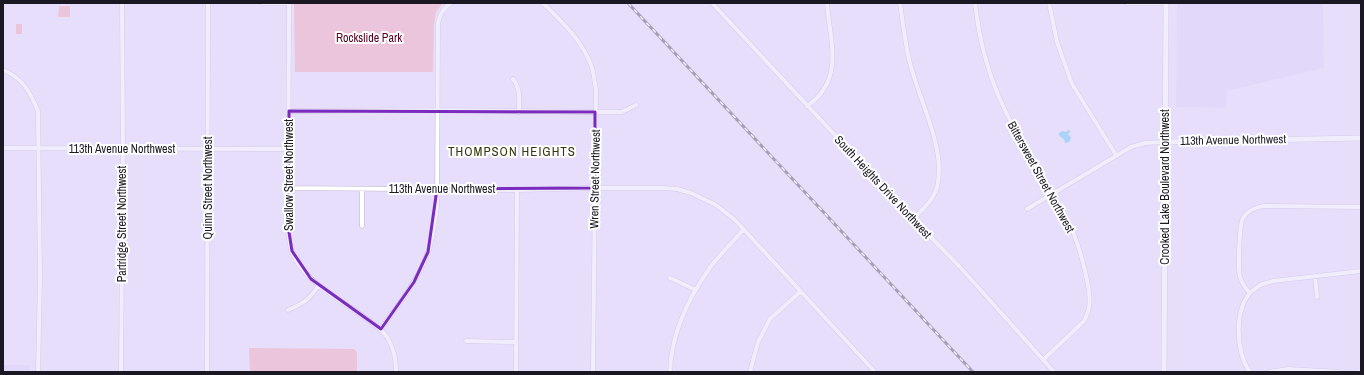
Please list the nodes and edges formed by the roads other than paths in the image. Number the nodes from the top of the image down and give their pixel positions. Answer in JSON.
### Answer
{"nodes":[{"id":1,"x":122,"y":3,"type":"edge"},
{"id":2,"x":208,"y":3,"type":"edge"},
{"id":3,"x":262,"y":3,"type":"edge"},
{"id":4,"x":289,"y":3,"type":"edge"},
{"id":5,"x":451,"y":3,"type":"edge"},
{"id":6,"x":543,"y":3,"type":"edge"},
{"id":7,"x":712,"y":3,"type":"edge"},
{"id":8,"x":827,"y":3,"type":"edge"},
{"id":9,"x":900,"y":3,"type":"edge"},
{"id":10,"x":976,"y":3,"type":"edge"},
{"id":11,"x":1049,"y":3,"type":"edge"},
{"id":12,"x":1127,"y":3,"type":"edge"},
{"id":13,"x":1166,"y":3,"type":"edge"},
{"id":14,"x":3,"y":70,"type":"edge"},
{"id":15,"x":512,"y":79,"type":"dead end"},
{"id":16,"x":636,"y":105,"type":"dead end"},
{"id":17,"x":807,"y":106,"type":"junction"},
{"id":18,"x":438,"y":110,"type":"junction"},
{"id":19,"x":289,"y":111,"type":"junction"},
{"id":20,"x":519,"y":112,"type":"junction"},
{"id":21,"x":596,"y":112,"type":"junction"},
{"id":22,"x":1361,"y":138,"type":"edge"},
{"id":23,"x":1166,"y":142,"type":"junction"},
{"id":24,"x":3,"y":148,"type":"edge"},
{"id":25,"x":38,"y":148,"type":"junction"},
{"id":26,"x":123,"y":148,"type":"junction"},
{"id":27,"x":208,"y":149,"type":"junction"},
{"id":28,"x":289,"y":150,"type":"junction"},
{"id":29,"x":1116,"y":155,"type":"junction"},
{"id":30,"x":289,"y":188,"type":"junction"},
{"id":31,"x":595,"y":188,"type":"junction"},
{"id":32,"x":362,"y":189,"type":"junction"},
{"id":33,"x":437,"y":189,"type":"junction"},
{"id":34,"x":518,"y":190,"type":"junction"},
{"id":35,"x":1052,"y":193,"type":"junction"},
{"id":36,"x":1361,"y":207,"type":"edge"},
{"id":37,"x":1027,"y":209,"type":"dead end"},
{"id":38,"x":913,"y":219,"type":"junction"},
{"id":39,"x":362,"y":226,"type":"dead end"},
{"id":40,"x":743,"y":230,"type":"junction"},
{"id":41,"x":1361,"y":271,"type":"edge"},
{"id":42,"x":1314,"y":276,"type":"junction"},
{"id":43,"x":670,"y":278,"type":"dead end"},
{"id":44,"x":319,"y":285,"type":"junction"},
{"id":45,"x":696,"y":290,"type":"junction"},
{"id":46,"x":800,"y":292,"type":"junction"},
{"id":47,"x":1250,"y":293,"type":"junction"},
{"id":48,"x":1317,"y":297,"type":"dead end"},
{"id":49,"x":288,"y":310,"type":"dead end"},
{"id":50,"x":380,"y":329,"type":"junction"},
{"id":51,"x":466,"y":341,"type":"dead end"},
{"id":52,"x":516,"y":342,"type":"junction"},
{"id":53,"x":1043,"y":360,"type":"junction"},
{"id":54,"x":873,"y":371,"type":"edge"},
{"id":55,"x":38,"y":372,"type":"edge"},
{"id":56,"x":121,"y":372,"type":"edge"},
{"id":57,"x":206,"y":372,"type":"edge"},
{"id":58,"x":396,"y":372,"type":"edge"},
{"id":59,"x":516,"y":372,"type":"edge"},
{"id":60,"x":593,"y":372,"type":"edge"},
{"id":61,"x":670,"y":372,"type":"edge"},
{"id":62,"x":750,"y":372,"type":"edge"},
{"id":63,"x":1054,"y":372,"type":"edge"},
{"id":64,"x":1164,"y":372,"type":"edge"},
{"id":65,"x":1250,"y":372,"type":"edge"},
{"id":66,"x":1269,"y":372,"type":"edge"},
{"id":67,"x":1340,"y":372,"type":"edge"}],
"edges":[{"from":1,"to":26,"type":"street","name":"Partridge Street Northwest"},
{"from":2,"to":27,"type":"street","name":"Quinn Street Northwest"},
{"from":3,"to":4,"type":"street"},
{"from":4,"to":19,"type":"street","name":"Swallow Street Northwest"},
{"from":5,"to":18,"type":"street"},
{"from":6,"to":21,"type":"street","name":"Wren Street Northwest"},
{"from":7,"to":17,"type":"street","name":"South Heights Drive Northwest"},
{"from":8,"to":17,"type":"street"},
{"from":9,"to":38,"type":"street"},
{"from":10,"to":35,"type":"street","name":"Bittersweet Street Northwest"},
{"from":11,"to":29,"type":"street"},
{"from":12,"to":13,"type":"street"},
{"from":13,"to":23,"type":"street","name":"Crooked Lake Boulevard Northwest"},
{"from":14,"to":25,"type":"street"},
{"from":15,"to":20,"type":"street"},
{"from":16,"to":21,"type":"street"},
{"from":17,"to":38,"type":"street","name":"South Heights Drive Northwest"},
{"from":18,"to":19,"type":"street"},
{"from":18,"to":20,"type":"street"},
{"from":18,"to":33,"type":"street"},
{"from":19,"to":28,"type":"street","name":"Swallow Street Northwest"},
{"from":20,"to":21,"type":"street"},
{"from":21,"to":31,"type":"street","name":"Wren Street Northwest"},
{"from":22,"to":23,"type":"street","name":"113th Avenue Northwest"},
{"from":23,"to":29,"type":"street","name":"113th Avenue Northwest"},
{"from":23,"to":64,"type":"street","name":"Crooked Lake Boulevard Northwest"},
{"from":24,"to":25,"type":"street","name":"113th Avenue Northwest"},
{"from":25,"to":26,"type":"street","name":"113th Avenue Northwest"},
{"from":25,"to":55,"type":"street"},
{"from":26,"to":27,"type":"street","name":"113th Avenue Northwest"},
{"from":26,"to":56,"type":"street","name":"Partridge Street Northwest"},
{"from":27,"to":28,"type":"street","name":"113th Avenue Northwest"},
{"from":27,"to":57,"type":"street","name":"Quinn Street Northwest"},
{"from":28,"to":30,"type":"street","name":"Swallow Street Northwest"},
{"from":29,"to":35,"type":"street","name":"113th Avenue Northwest"},
{"from":30,"to":32,"type":"street","name":"113th Avenue Northwest"},
{"from":30,"to":44,"type":"street","name":"Swallow Street Northwest"},
{"from":31,"to":34,"type":"street","name":"113th Avenue Northwest"},
{"from":31,"to":40,"type":"street","name":"113th Avenue Northwest"},
{"from":31,"to":60,"type":"street","name":"Wren Street Northwest"},
{"from":32,"to":33,"type":"street","name":"113th Avenue Northwest"},
{"from":32,"to":39,"type":"street"},
{"from":33,"to":34,"type":"street","name":"113th Avenue Northwest"},
{"from":33,"to":50,"type":"street"},
{"from":34,"to":52,"type":"street"},
{"from":35,"to":37,"type":"street","name":"113th Avenue Northwest"},
{"from":35,"to":53,"type":"street","name":"Bittersweet Street Northwest"},
{"from":36,"to":47,"type":"street"},
{"from":38,"to":53,"type":"street","name":"South Heights Drive Northwest"},
{"from":40,"to":45,"type":"street"},
{"from":40,"to":46,"type":"street","name":"113th Avenue Northwest"},
{"from":41,"to":42,"type":"street"},
{"from":42,"to":47,"type":"street"},
{"from":42,"to":48,"type":"street"},
{"from":43,"to":45,"type":"street"},
{"from":44,"to":49,"type":"street"},
{"from":44,"to":50,"type":"street","name":"Swallow Street Northwest"},
{"from":45,"to":61,"type":"street"},
{"from":46,"to":54,"type":"street","name":"113th Avenue Northwest"},
{"from":46,"to":62,"type":"street"},
{"from":47,"to":65,"type":"street"},
{"from":50,"to":58,"type":"street","name":"Swallow Street Northwest"},
{"from":51,"to":52,"type":"street"},
{"from":52,"to":59,"type":"street"},
{"from":53,"to":63,"type":"street","name":"South Heights Drive Northwest"},
{"from":66,"to":67,"type":"street"}]}
